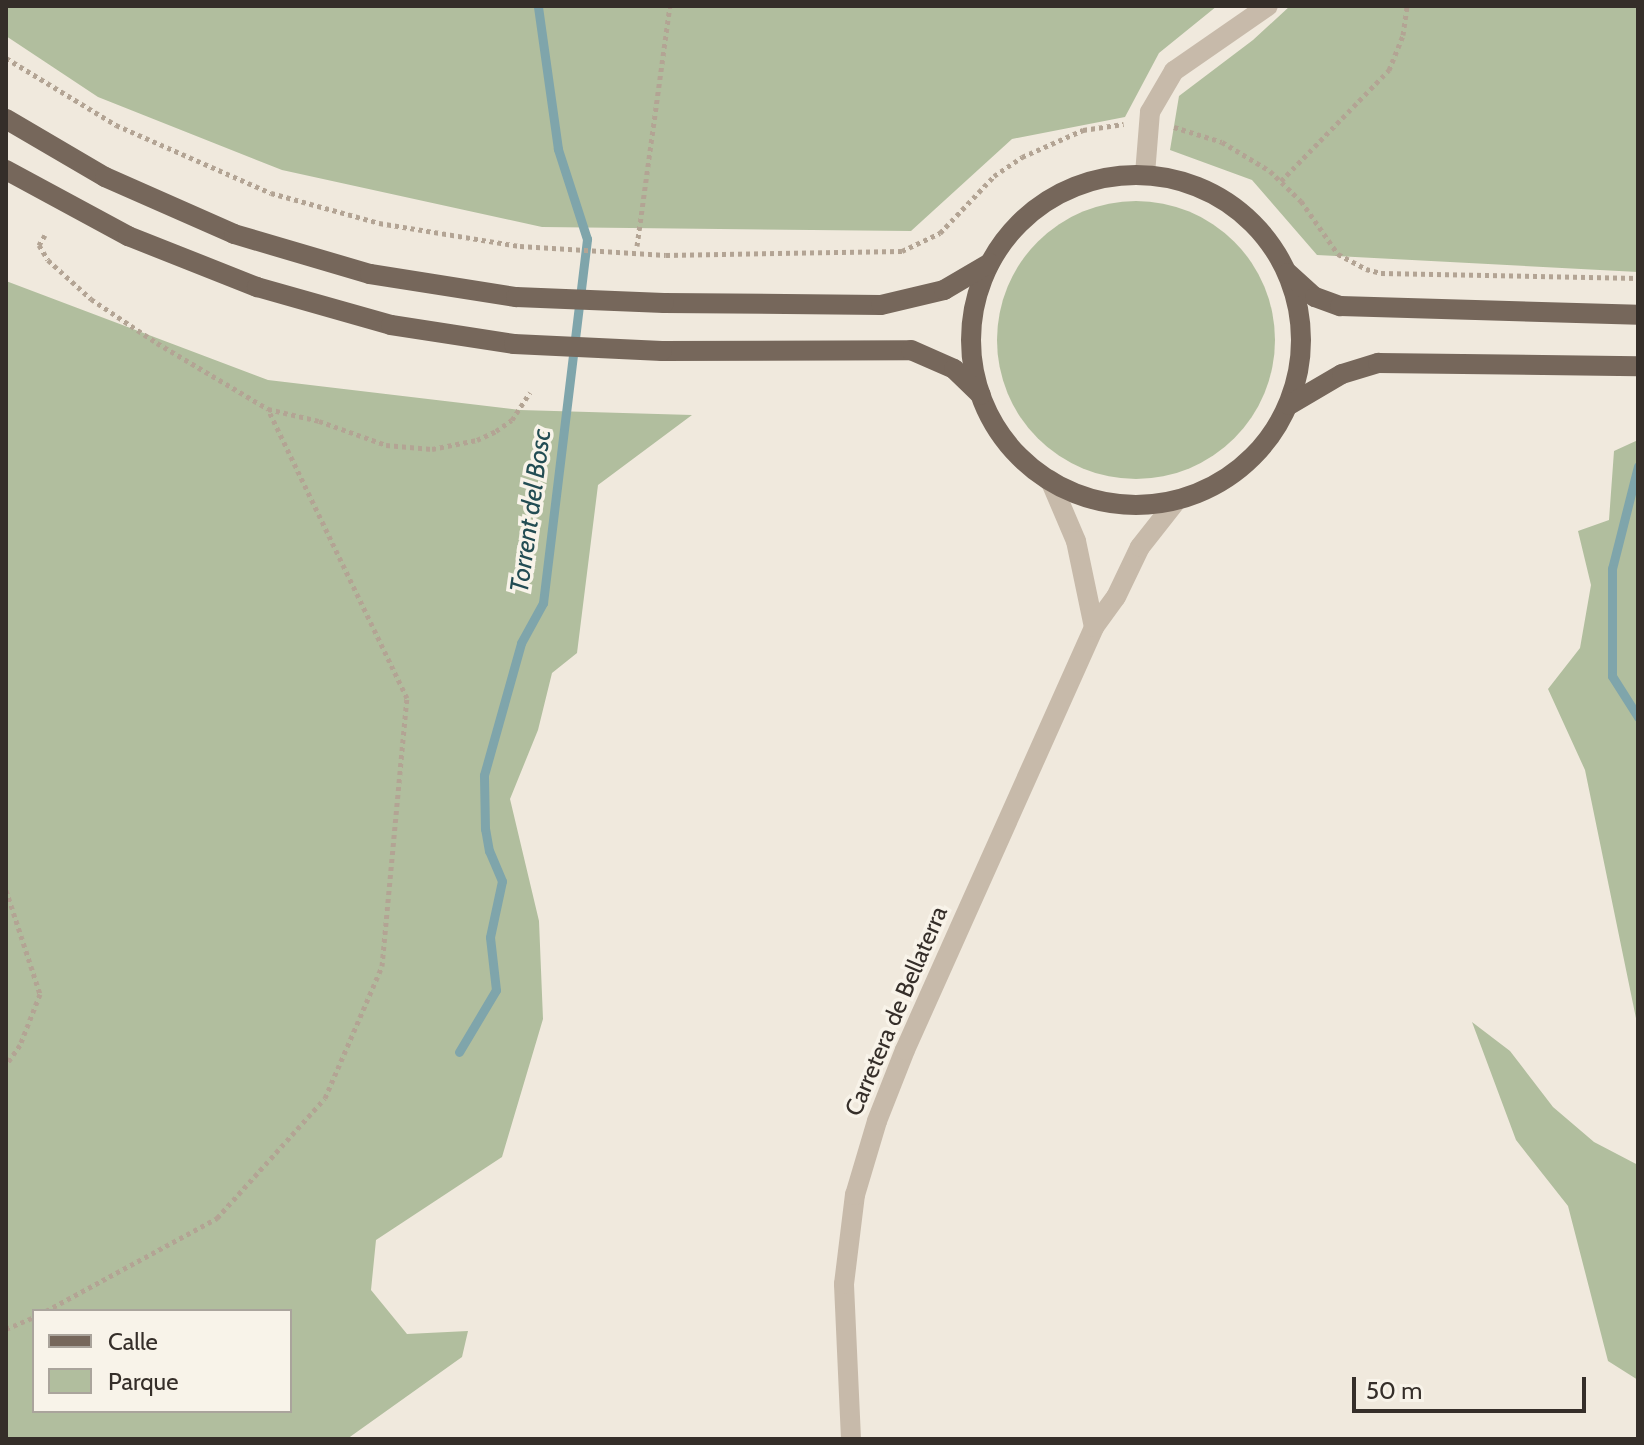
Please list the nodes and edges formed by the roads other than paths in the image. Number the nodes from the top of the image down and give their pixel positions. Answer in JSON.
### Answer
{"nodes":[{"id":1,"x":1268,"y":6,"type":"edge"},
{"id":2,"x":6,"y":119,"type":"edge"},
{"id":3,"x":6,"y":170,"type":"edge"},
{"id":4,"x":1145,"y":174,"type":"junction"},
{"id":5,"x":990,"y":263,"type":"junction"},
{"id":6,"x":1288,"y":273,"type":"junction"},
{"id":7,"x":1638,"y":315,"type":"edge"},
{"id":8,"x":1638,"y":366,"type":"edge"},
{"id":9,"x":981,"y":395,"type":"junction"},
{"id":10,"x":1289,"y":405,"type":"junction"},
{"id":11,"x":1050,"y":480,"type":"junction"},
{"id":12,"x":1177,"y":500,"type":"junction"},
{"id":13,"x":1094,"y":627,"type":"junction"},
{"id":14,"x":851,"y":1439,"type":"edge"}],
"edges":[{"from":1,"to":4,"type":"street"},
{"from":2,"to":5,"type":"main road","bridge":true},
{"from":3,"to":9,"type":"main road","bridge":true},
{"from":4,"to":5,"type":"main road"},
{"from":4,"to":6,"type":"main road"},
{"from":5,"to":9,"type":"main road"},
{"from":6,"to":7,"type":"main road"},
{"from":6,"to":10,"type":"main road"},
{"from":8,"to":10,"type":"main road"},
{"from":9,"to":11,"type":"main road"},
{"from":10,"to":12,"type":"main road"},
{"from":11,"to":12,"type":"main road"},
{"from":11,"to":13,"type":"street"},
{"from":12,"to":13,"type":"street","name":"Carretera de Bellaterra"},
{"from":13,"to":14,"type":"street","name":"Carretera de Bellaterra"}]}
